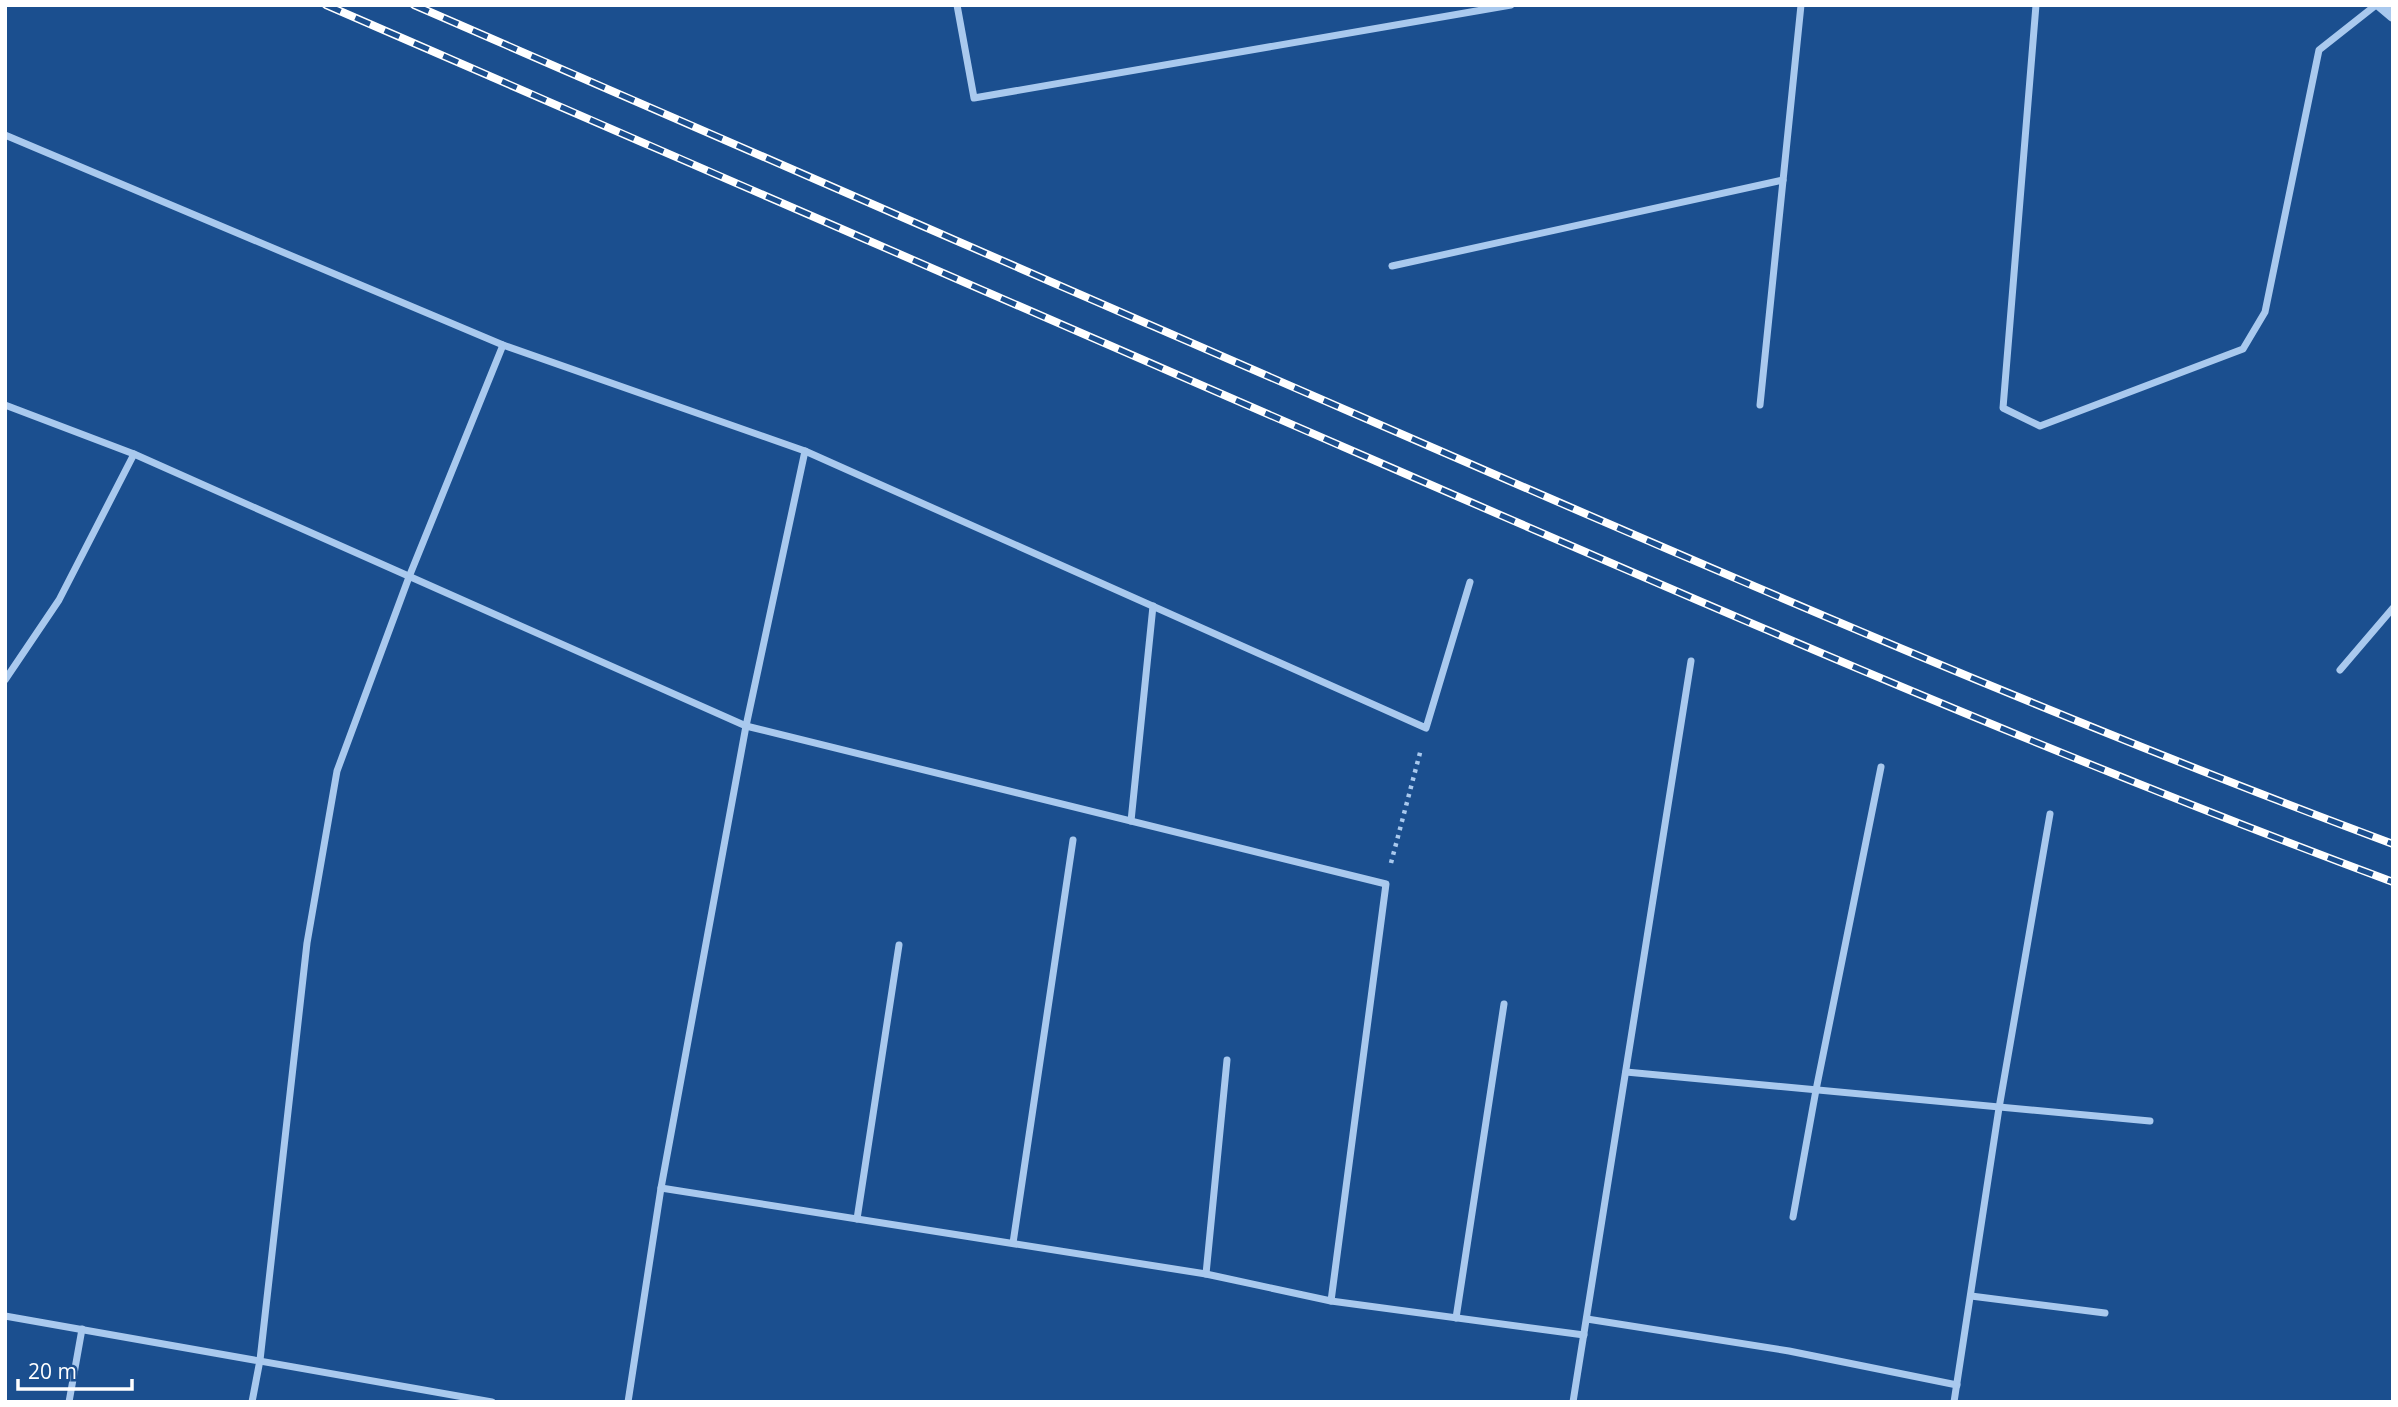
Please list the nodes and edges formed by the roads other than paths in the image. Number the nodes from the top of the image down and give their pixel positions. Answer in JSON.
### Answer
{"nodes":[{"id":1,"x":957,"y":5,"type":"edge"},
{"id":2,"x":1511,"y":5,"type":"edge"},
{"id":3,"x":1801,"y":5,"type":"edge"},
{"id":4,"x":2036,"y":5,"type":"edge"},
{"id":5,"x":2378,"y":5,"type":"edge"},
{"id":6,"x":2393,"y":16,"type":"edge"},
{"id":7,"x":5,"y":135,"type":"edge"},
{"id":8,"x":1783,"y":180,"type":"junction"},
{"id":9,"x":1392,"y":266,"type":"dead end"},
{"id":10,"x":503,"y":345,"type":"junction"},
{"id":11,"x":5,"y":405,"type":"edge"},
{"id":12,"x":1760,"y":405,"type":"dead end"},
{"id":13,"x":805,"y":451,"type":"junction"},
{"id":14,"x":134,"y":454,"type":"junction"},
{"id":15,"x":409,"y":577,"type":"junction"},
{"id":16,"x":1470,"y":582,"type":"dead end"},
{"id":17,"x":1153,"y":606,"type":"junction"},
{"id":18,"x":2393,"y":608,"type":"edge"},
{"id":19,"x":1692,"y":661,"type":"dead end"},
{"id":20,"x":2340,"y":670,"type":"dead end"},
{"id":21,"x":5,"y":680,"type":"edge"},
{"id":22,"x":746,"y":726,"type":"junction"},
{"id":23,"x":1881,"y":767,"type":"dead end"},
{"id":24,"x":2050,"y":814,"type":"dead end"},
{"id":25,"x":1130,"y":821,"type":"junction"},
{"id":26,"x":1073,"y":840,"type":"dead end"},
{"id":27,"x":899,"y":945,"type":"dead end"},
{"id":28,"x":1504,"y":1004,"type":"dead end"},
{"id":29,"x":1227,"y":1060,"type":"dead end"},
{"id":30,"x":1626,"y":1072,"type":"junction"},
{"id":31,"x":1816,"y":1090,"type":"junction"},
{"id":32,"x":1999,"y":1108,"type":"junction"},
{"id":33,"x":2151,"y":1121,"type":"dead end"},
{"id":34,"x":661,"y":1188,"type":"junction"},
{"id":35,"x":1793,"y":1217,"type":"dead end"},
{"id":36,"x":857,"y":1219,"type":"junction"},
{"id":37,"x":1013,"y":1243,"type":"junction"},
{"id":38,"x":1206,"y":1274,"type":"junction"},
{"id":39,"x":1971,"y":1296,"type":"junction"},
{"id":40,"x":1331,"y":1301,"type":"junction"},
{"id":41,"x":2105,"y":1313,"type":"dead end"},
{"id":42,"x":5,"y":1315,"type":"edge"},
{"id":43,"x":1456,"y":1318,"type":"junction"},
{"id":44,"x":1587,"y":1319,"type":"junction"},
{"id":45,"x":82,"y":1329,"type":"junction"},
{"id":46,"x":1584,"y":1335,"type":"junction"},
{"id":47,"x":260,"y":1360,"type":"junction"},
{"id":48,"x":1957,"y":1385,"type":"junction"},
{"id":49,"x":69,"y":1402,"type":"edge"},
{"id":50,"x":252,"y":1402,"type":"edge"},
{"id":51,"x":492,"y":1402,"type":"edge"},
{"id":52,"x":628,"y":1402,"type":"edge"},
{"id":53,"x":1573,"y":1402,"type":"edge"},
{"id":54,"x":1954,"y":1402,"type":"edge"}],
"edges":[{"from":1,"to":2,"type":"street"},
{"from":3,"to":8,"type":"street"},
{"from":4,"to":5,"type":"street"},
{"from":5,"to":6,"type":"street"},
{"from":7,"to":10,"type":"street"},
{"from":8,"to":9,"type":"street"},
{"from":8,"to":12,"type":"street"},
{"from":10,"to":13,"type":"street"},
{"from":10,"to":15,"type":"street"},
{"from":11,"to":14,"type":"street"},
{"from":13,"to":17,"type":"street"},
{"from":13,"to":22,"type":"street"},
{"from":14,"to":15,"type":"street"},
{"from":14,"to":21,"type":"street"},
{"from":15,"to":22,"type":"street"},
{"from":15,"to":47,"type":"street"},
{"from":16,"to":17,"type":"street"},
{"from":17,"to":25,"type":"street"},
{"from":18,"to":20,"type":"street"},
{"from":19,"to":30,"type":"street"},
{"from":22,"to":25,"type":"street"},
{"from":22,"to":34,"type":"street"},
{"from":23,"to":31,"type":"street"},
{"from":24,"to":32,"type":"street"},
{"from":25,"to":40,"type":"street"},
{"from":26,"to":37,"type":"street"},
{"from":27,"to":36,"type":"street"},
{"from":28,"to":43,"type":"street"},
{"from":29,"to":38,"type":"street"},
{"from":30,"to":31,"type":"street"},
{"from":30,"to":44,"type":"street"},
{"from":31,"to":32,"type":"street"},
{"from":31,"to":35,"type":"street"},
{"from":32,"to":33,"type":"street"},
{"from":32,"to":39,"type":"street"},
{"from":34,"to":36,"type":"street"},
{"from":34,"to":52,"type":"street"},
{"from":36,"to":37,"type":"street"},
{"from":37,"to":38,"type":"street"},
{"from":38,"to":40,"type":"street"},
{"from":39,"to":41,"type":"street"},
{"from":39,"to":48,"type":"street"},
{"from":40,"to":43,"type":"street"},
{"from":42,"to":45,"type":"street"},
{"from":43,"to":46,"type":"street"},
{"from":44,"to":46,"type":"street"},
{"from":44,"to":48,"type":"street"},
{"from":45,"to":47,"type":"street"},
{"from":45,"to":49,"type":"street"},
{"from":46,"to":53,"type":"street"},
{"from":47,"to":50,"type":"street"},
{"from":47,"to":51,"type":"street"},
{"from":48,"to":54,"type":"street"}]}
